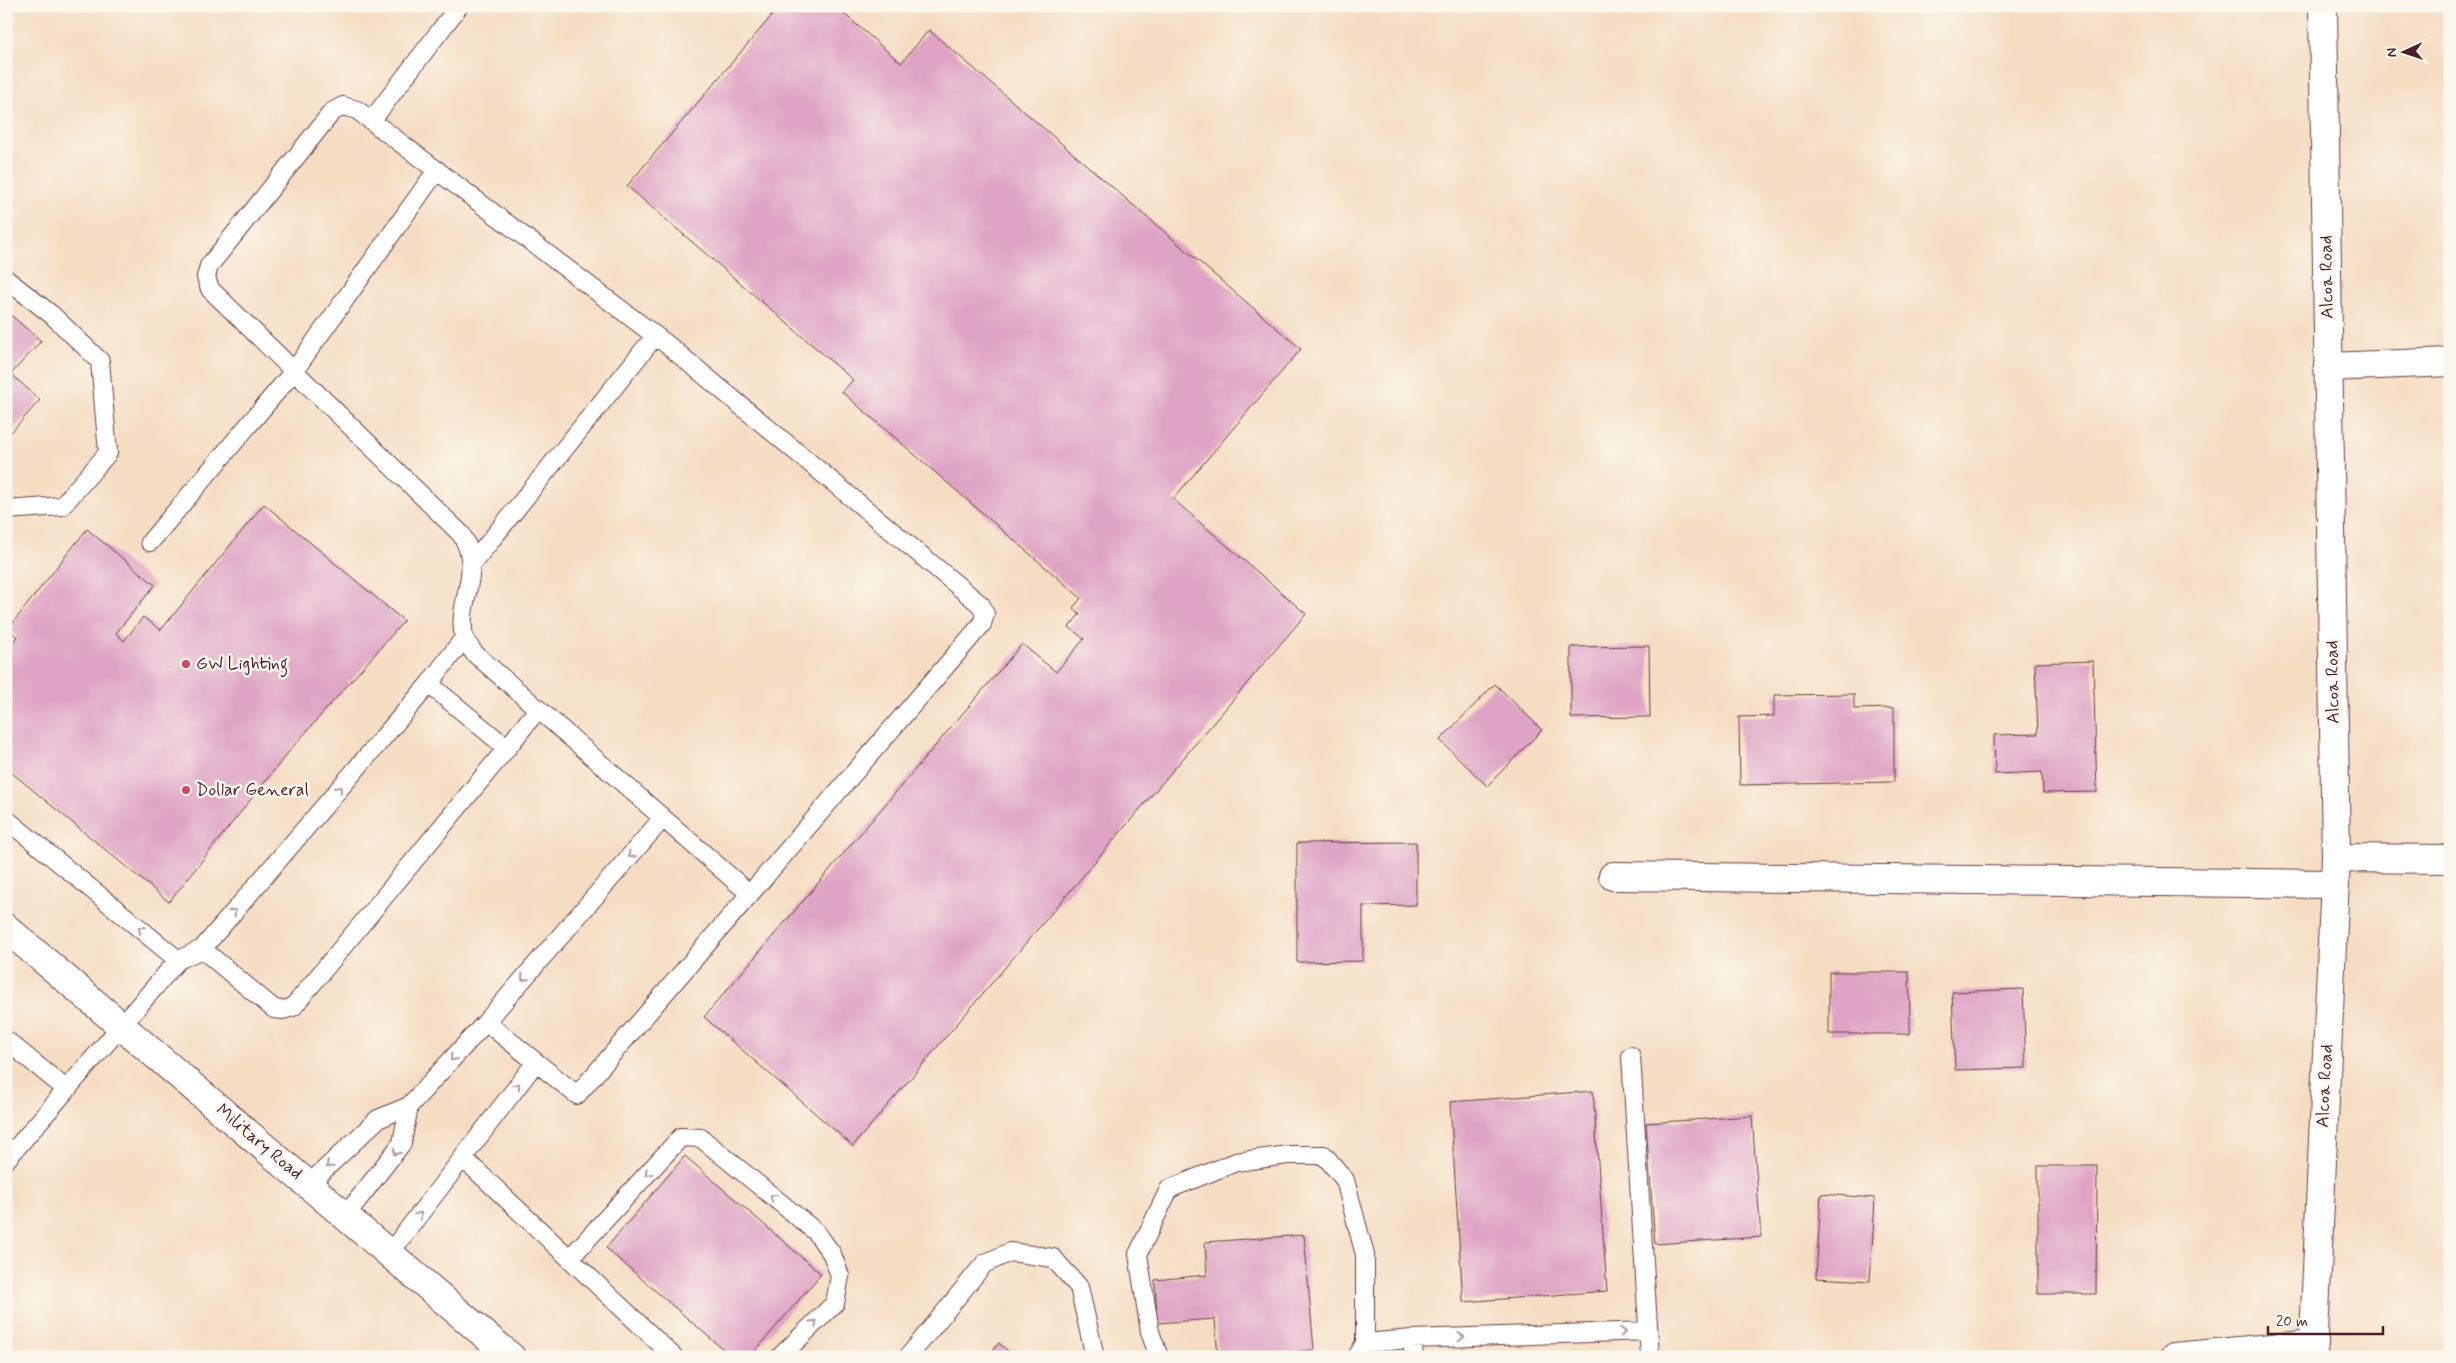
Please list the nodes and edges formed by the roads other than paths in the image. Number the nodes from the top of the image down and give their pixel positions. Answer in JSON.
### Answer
{"nodes":[{"id":1,"x":459,"y":6,"type":"edge"},
{"id":2,"x":2323,"y":6,"type":"edge"},
{"id":3,"x":372,"y":120,"type":"junction"},
{"id":4,"x":437,"y":170,"type":"junction"},
{"id":5,"x":6,"y":279,"type":"edge"},
{"id":6,"x":656,"y":336,"type":"junction"},
{"id":7,"x":2450,"y":362,"type":"edge"},
{"id":8,"x":2328,"y":367,"type":"junction"},
{"id":9,"x":294,"y":370,"type":"junction"},
{"id":10,"x":6,"y":510,"type":"edge"},
{"id":11,"x":150,"y":542,"type":"dead end"},
{"id":12,"x":471,"y":564,"type":"junction"},
{"id":13,"x":464,"y":638,"type":"junction"},
{"id":14,"x":429,"y":684,"type":"junction"},
{"id":15,"x":538,"y":709,"type":"junction"},
{"id":16,"x":507,"y":748,"type":"junction"},
{"id":17,"x":6,"y":818,"type":"edge"},
{"id":18,"x":663,"y":818,"type":"junction"},
{"id":19,"x":2450,"y":859,"type":"edge"},
{"id":20,"x":2335,"y":871,"type":"junction"},
{"id":21,"x":1614,"y":876,"type":"dead end"},
{"id":22,"x":750,"y":894,"type":"junction"},
{"id":23,"x":6,"y":928,"type":"edge"},
{"id":24,"x":202,"y":950,"type":"junction"},
{"id":25,"x":178,"y":960,"type":"junction"},
{"id":26,"x":486,"y":1022,"type":"junction"},
{"id":27,"x":122,"y":1026,"type":"junction"},
{"id":28,"x":6,"y":1040,"type":"edge"},
{"id":29,"x":1630,"y":1056,"type":"dead end"},
{"id":30,"x":536,"y":1062,"type":"junction"},
{"id":31,"x":66,"y":1090,"type":"junction"},
{"id":32,"x":409,"y":1106,"type":"junction"},
{"id":33,"x":463,"y":1158,"type":"junction"},
{"id":34,"x":6,"y":1160,"type":"edge"},
{"id":35,"x":309,"y":1184,"type":"junction"},
{"id":36,"x":346,"y":1215,"type":"junction"},
{"id":37,"x":389,"y":1254,"type":"junction"},
{"id":38,"x":570,"y":1258,"type":"junction"},
{"id":39,"x":1648,"y":1331,"type":"junction"},
{"id":40,"x":1412,"y":1339,"type":"junction"},
{"id":41,"x":1361,"y":1350,"type":"edge"},
{"id":42,"x":2313,"y":1351,"type":"edge"},
{"id":43,"x":511,"y":1357,"type":"edge"},
{"id":44,"x":674,"y":1357,"type":"edge"},
{"id":45,"x":780,"y":1357,"type":"edge"},
{"id":46,"x":908,"y":1357,"type":"edge"},
{"id":47,"x":1095,"y":1357,"type":"edge"},
{"id":48,"x":1159,"y":1357,"type":"edge"},
{"id":49,"x":1414,"y":1357,"type":"edge"},
{"id":50,"x":1650,"y":1357,"type":"edge"},
{"id":51,"x":2174,"y":1357,"type":"edge"}],
"edges":[{"from":1,"to":3,"type":"lane"},
{"from":2,"to":8,"type":"main road","name":"Alcoa Road"},
{"from":3,"to":4,"type":"lane"},
{"from":3,"to":9,"type":"lane"},
{"from":4,"to":6,"type":"lane"},
{"from":4,"to":9,"type":"lane"},
{"from":5,"to":10,"type":"lane"},
{"from":6,"to":12,"type":"lane"},
{"from":6,"to":22,"type":"lane"},
{"from":7,"to":8,"type":"main road"},
{"from":8,"to":20,"type":"main road","name":"Alcoa Road"},
{"from":9,"to":11,"type":"lane"},
{"from":9,"to":12,"type":"lane"},
{"from":12,"to":13,"type":"lane"},
{"from":13,"to":14,"type":"lane"},
{"from":13,"to":15,"type":"lane"},
{"from":14,"to":16,"type":"lane"},
{"from":24,"to":14,"type":"lane","one_way":true},
{"from":15,"to":16,"type":"lane"},
{"from":15,"to":18,"type":"lane"},
{"from":16,"to":24,"type":"lane"},
{"from":25,"to":17,"type":"lane","one_way":true},
{"from":18,"to":22,"type":"lane"},
{"from":18,"to":26,"type":"lane","one_way":true},
{"from":19,"to":20,"type":"main road"},
{"from":20,"to":21,"type":"main road"},
{"from":20,"to":42,"type":"main road","name":"Alcoa Road"},
{"from":22,"to":30,"type":"lane"},
{"from":23,"to":27,"type":"main road","name":"Military Road"},
{"from":24,"to":25,"type":"lane"},
{"from":25,"to":27,"type":"lane"},
{"from":26,"to":30,"type":"lane"},
{"from":26,"to":32,"type":"lane","one_way":true},
{"from":27,"to":31,"type":"lane"},
{"from":27,"to":35,"type":"main road","name":"Military Road"},
{"from":28,"to":31,"type":"lane"},
{"from":29,"to":39,"type":"lane"},
{"from":33,"to":30,"type":"lane","one_way":true},
{"from":31,"to":34,"type":"lane"},
{"from":32,"to":35,"type":"lane","one_way":true},
{"from":32,"to":36,"type":"lane","one_way":true},
{"from":37,"to":33,"type":"lane","one_way":true},
{"from":33,"to":38,"type":"lane"},
{"from":35,"to":36,"type":"main road","name":"Military Road"},
{"from":36,"to":37,"type":"main road","name":"Military Road"},
{"from":37,"to":43,"type":"main road","name":"Military Road"},
{"from":38,"to":44,"type":"lane"},
{"from":45,"to":38,"type":"lane","one_way":true},
{"from":40,"to":39,"type":"lane","one_way":true},
{"from":39,"to":50,"type":"lane"},
{"from":40,"to":41,"type":"lane"},
{"from":40,"to":49,"type":"lane"},
{"from":41,"to":48,"type":"lane"},
{"from":42,"to":51,"type":"main road"},
{"from":46,"to":47,"type":"lane"}]}
